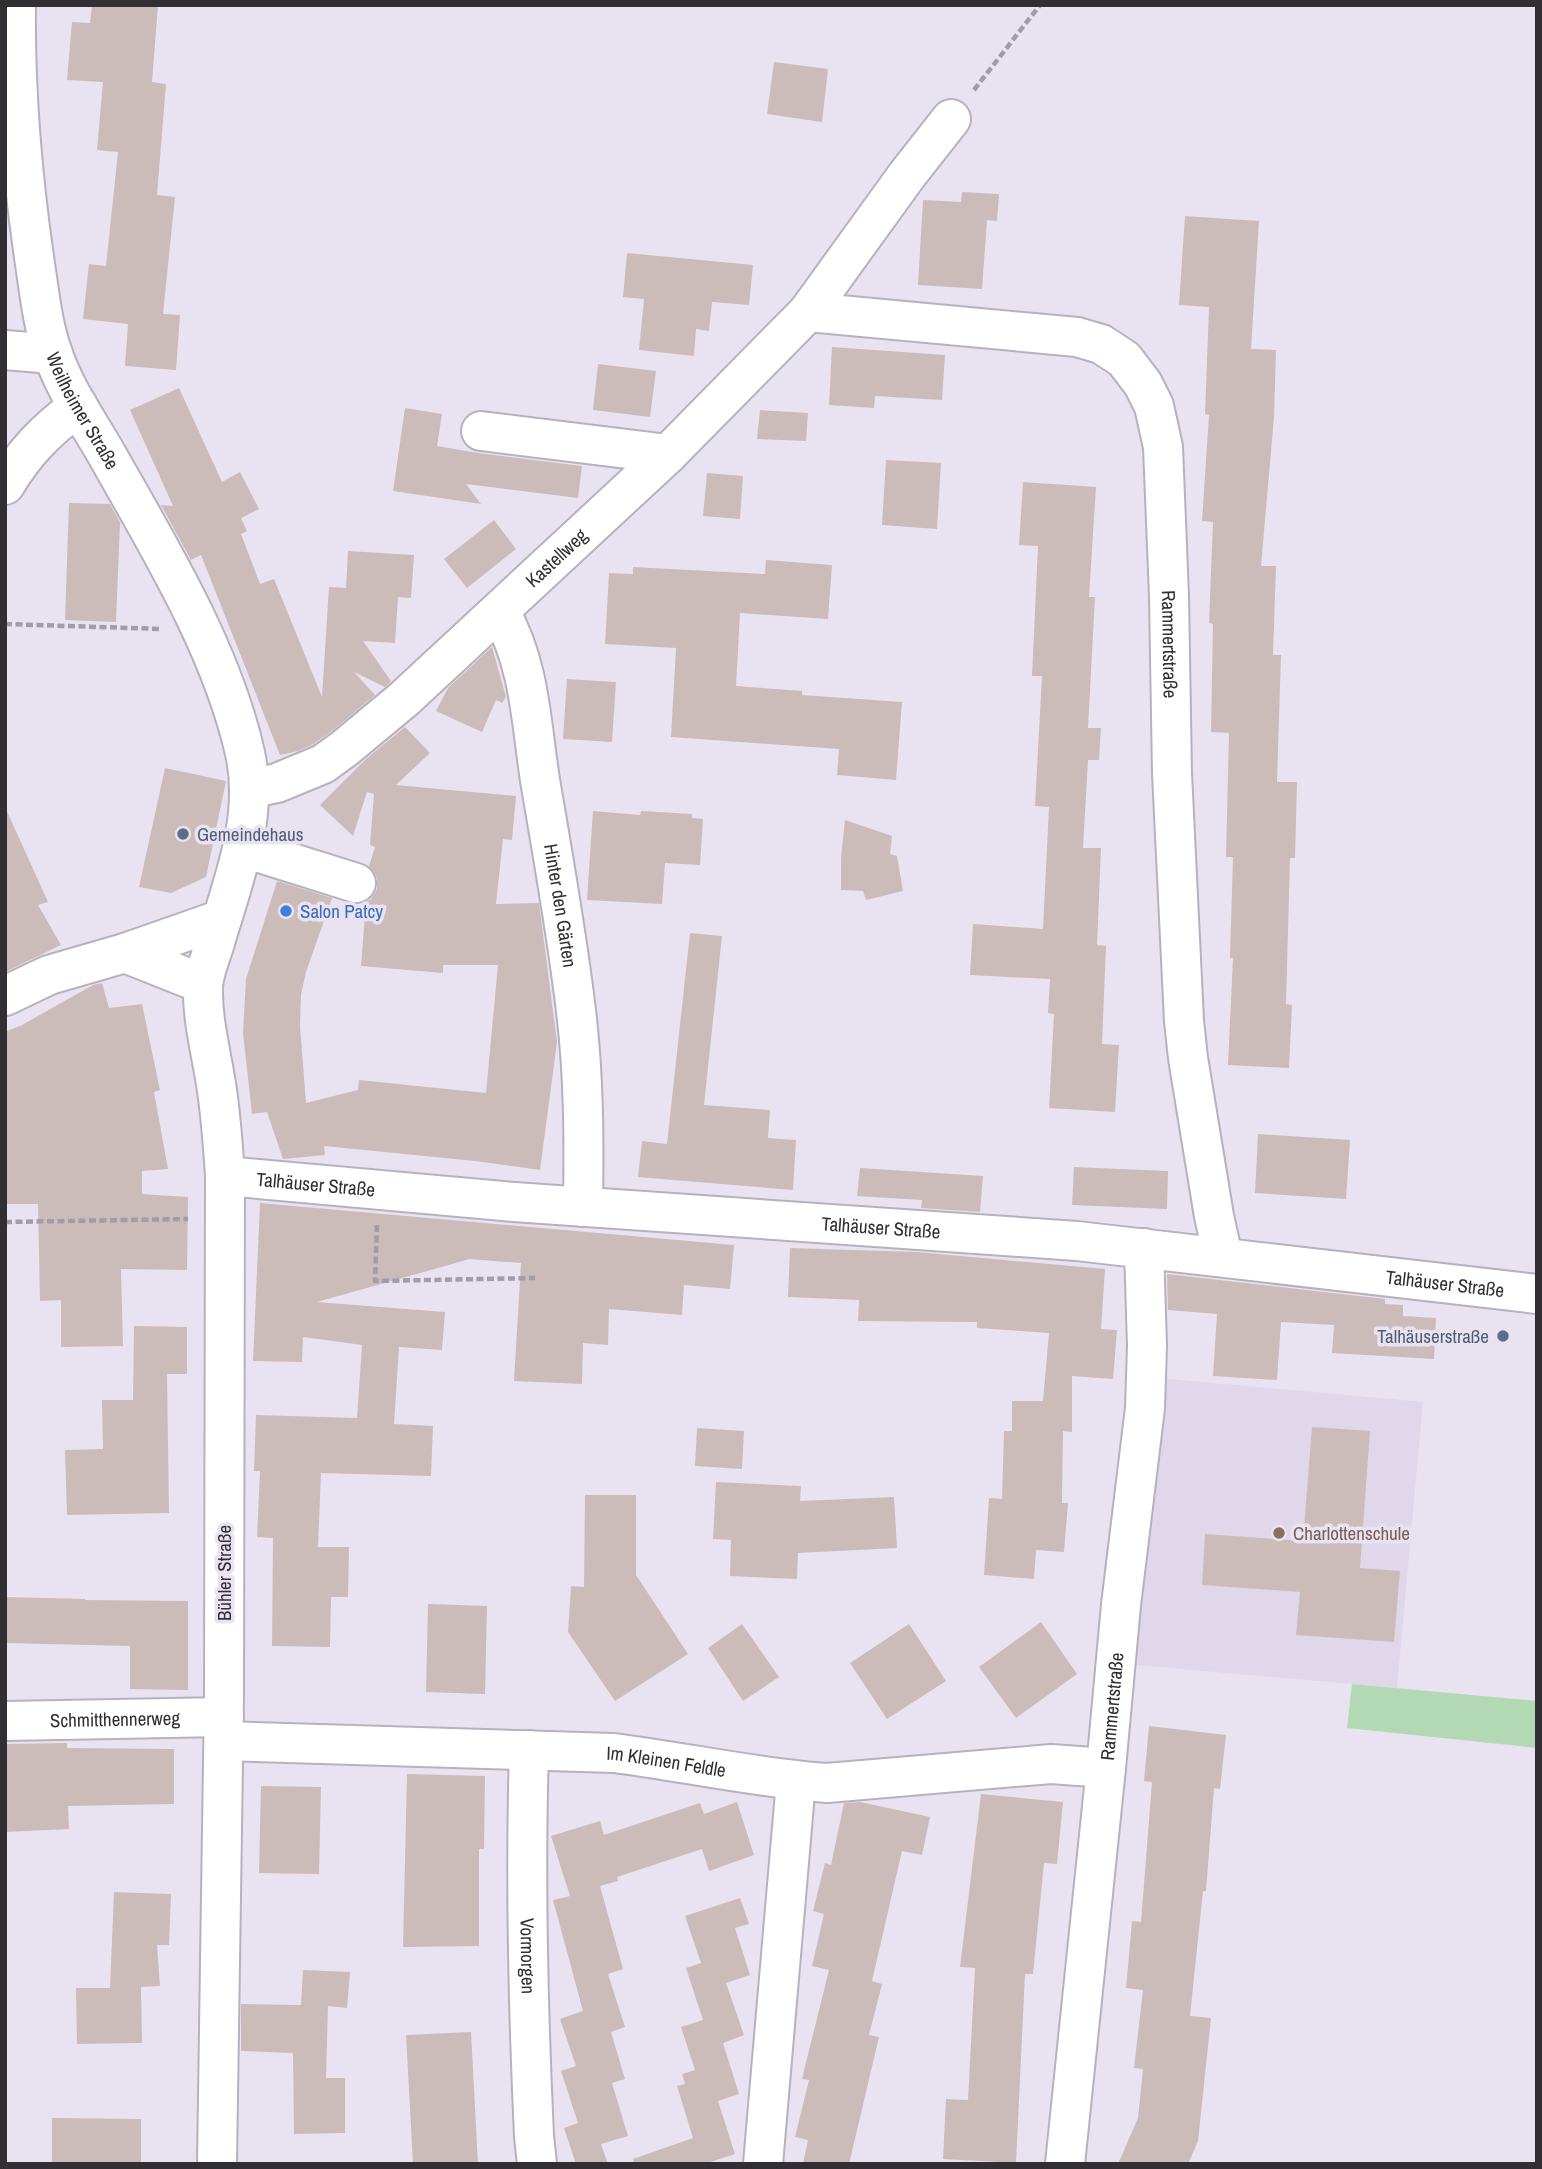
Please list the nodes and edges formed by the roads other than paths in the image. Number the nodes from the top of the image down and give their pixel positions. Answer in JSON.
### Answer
{"nodes":[{"id":1,"x":16,"y":5,"type":"edge"},
{"id":2,"x":951,"y":119,"type":"road end"},
{"id":3,"x":808,"y":312,"type":"junction"},
{"id":4,"x":5,"y":350,"type":"edge"},
{"id":5,"x":53,"y":354,"type":"junction"},
{"id":6,"x":78,"y":406,"type":"junction"},
{"id":7,"x":481,"y":431,"type":"dead end"},
{"id":8,"x":668,"y":454,"type":"junction"},
{"id":9,"x":5,"y":485,"type":"edge"},
{"id":10,"x":500,"y":612,"type":"junction"},
{"id":11,"x":249,"y":789,"type":"junction"},
{"id":12,"x":244,"y":848,"type":"junction"},
{"id":13,"x":356,"y":883,"type":"dead end"},
{"id":14,"x":222,"y":919,"type":"junction"},
{"id":15,"x":125,"y":953,"type":"junction"},
{"id":16,"x":203,"y":984,"type":"junction"},
{"id":17,"x":5,"y":996,"type":"edge"},
{"id":18,"x":225,"y":1176,"type":"junction"},
{"id":19,"x":583,"y":1207,"type":"junction"},
{"id":20,"x":1144,"y":1248,"type":"junction"},
{"id":21,"x":1223,"y":1257,"type":"junction"},
{"id":22,"x":1537,"y":1294,"type":"edge"},
{"id":23,"x":5,"y":1721,"type":"edge"},
{"id":24,"x":224,"y":1729,"type":"junction"},
{"id":25,"x":528,"y":1750,"type":"junction"},
{"id":26,"x":1106,"y":1769,"type":"junction"},
{"id":27,"x":796,"y":1781,"type":"junction"},
{"id":28,"x":217,"y":2164,"type":"edge"},
{"id":29,"x":537,"y":2164,"type":"edge"},
{"id":30,"x":763,"y":2164,"type":"edge"},
{"id":31,"x":1065,"y":2164,"type":"edge"}],
"edges":[{"from":1,"to":5,"type":"street","name":"Weilheimer Straße"},
{"from":2,"to":3,"type":"street","name":"Kastellweg"},
{"from":3,"to":8,"type":"street","name":"Kastellweg"},
{"from":3,"to":21,"type":"street","name":"Rammertstraße"},
{"from":4,"to":5,"type":"street"},
{"from":5,"to":6,"type":"street","name":"Weilheimer Straße"},
{"from":6,"to":9,"type":"street"},
{"from":6,"to":11,"type":"street","name":"Weilheimer Straße"},
{"from":7,"to":8,"type":"street"},
{"from":8,"to":10,"type":"street","name":"Kastellweg"},
{"from":10,"to":11,"type":"street","name":"Kastellweg"},
{"from":10,"to":19,"type":"street","name":"Hinter den Gärten"},
{"from":11,"to":12,"type":"street"},
{"from":12,"to":13,"type":"street"},
{"from":12,"to":14,"type":"street"},
{"from":14,"to":15,"type":"street"},
{"from":14,"to":16,"type":"street"},
{"from":15,"to":16,"type":"street"},
{"from":15,"to":17,"type":"street"},
{"from":16,"to":18,"type":"street","name":"Bühler Straße"},
{"from":18,"to":19,"type":"street","name":"Talhäuser Straße"},
{"from":18,"to":24,"type":"street","name":"Bühler Straße"},
{"from":19,"to":20,"type":"street","name":"Talhäuser Straße"},
{"from":20,"to":21,"type":"street","name":"Talhäuser Straße"},
{"from":20,"to":26,"type":"street","name":"Rammertstraße"},
{"from":21,"to":22,"type":"street","name":"Talhäuser Straße"},
{"from":23,"to":24,"type":"street","name":"Schmitthennerweg"},
{"from":24,"to":25,"type":"street","name":"Im Kleinen Feldle"},
{"from":24,"to":28,"type":"street","name":"Bühler Straße"},
{"from":25,"to":27,"type":"street","name":"Im Kleinen Feldle"},
{"from":25,"to":29,"type":"street","name":"Vormorgen"},
{"from":26,"to":27,"type":"street","name":"Im Kleinen Feldle"},
{"from":26,"to":31,"type":"street","name":"Rammertstraße"},
{"from":27,"to":30,"type":"street"}]}
